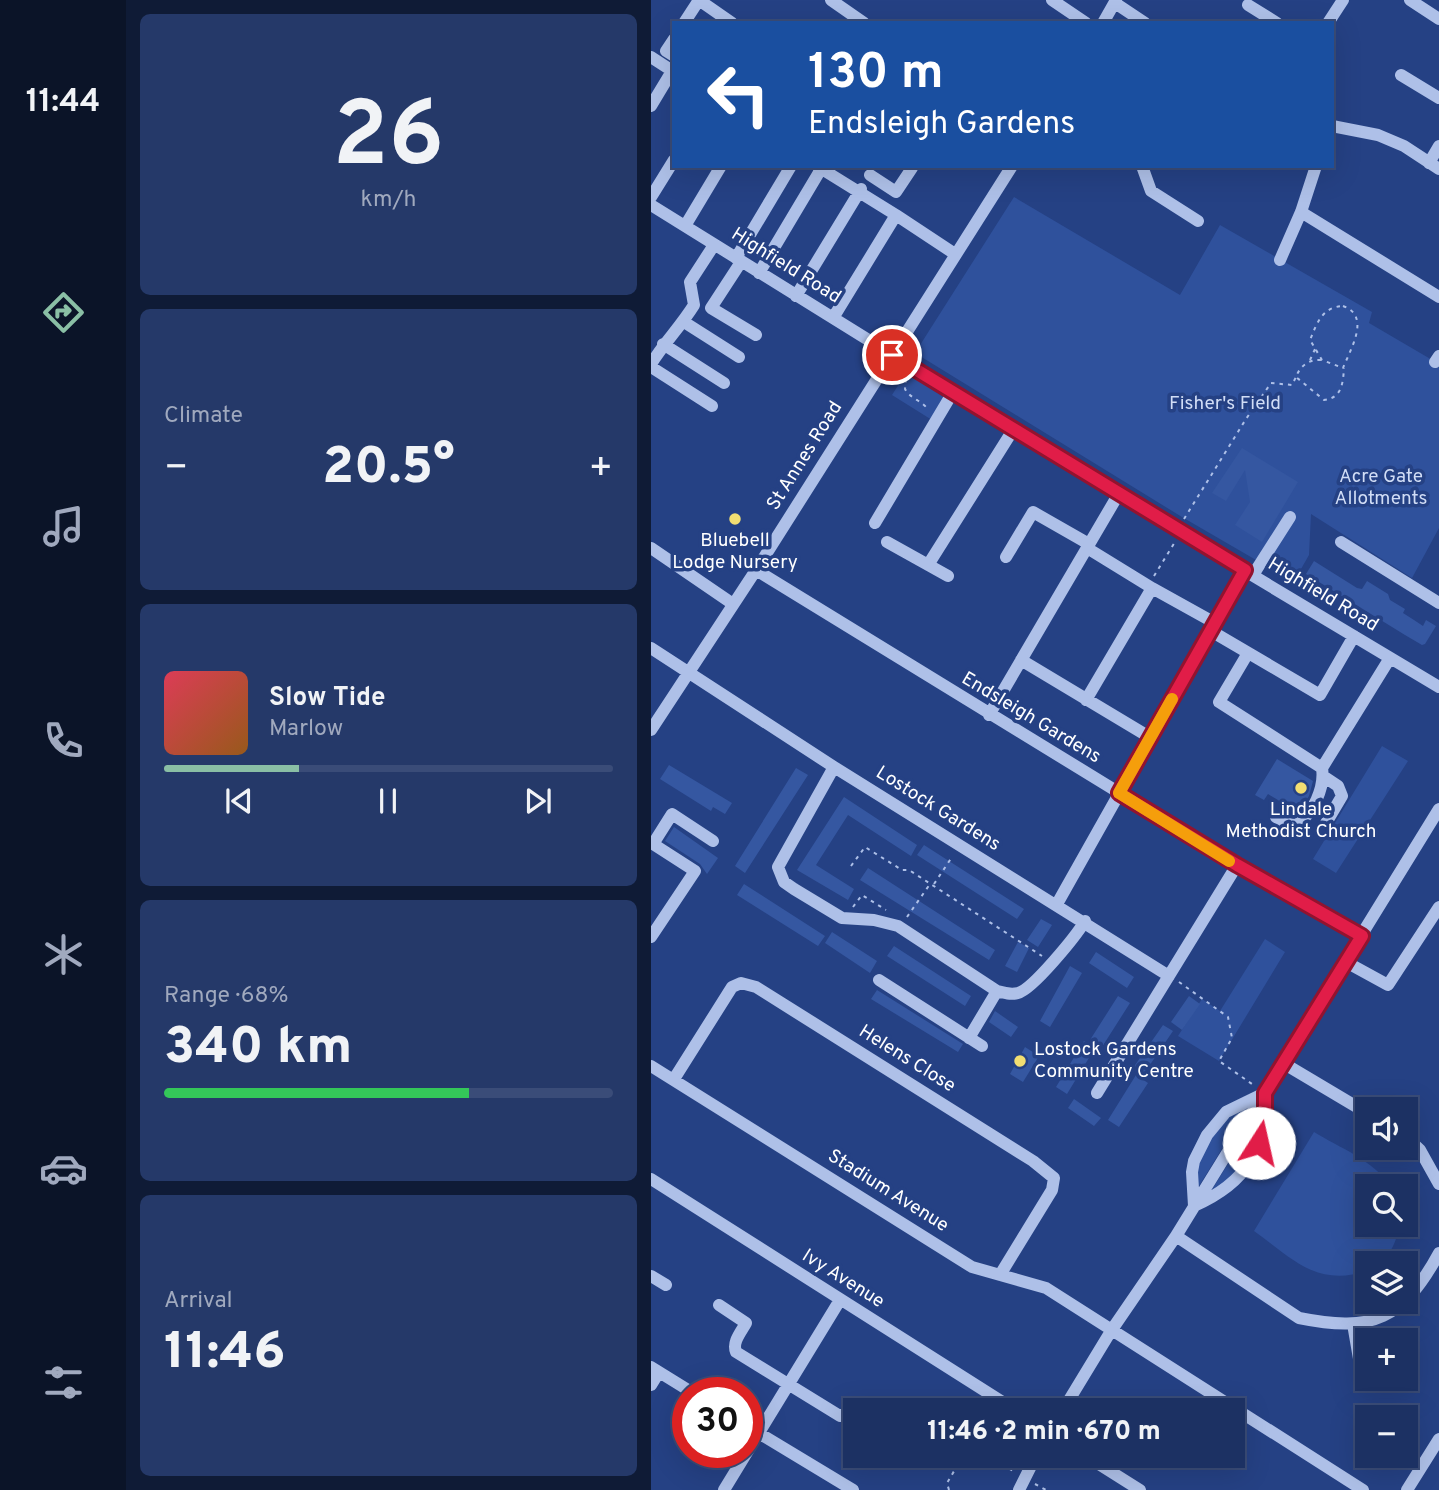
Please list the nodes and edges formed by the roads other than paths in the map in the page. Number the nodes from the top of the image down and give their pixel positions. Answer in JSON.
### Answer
{"nodes":[{"id":1,"x":831,"y":0,"type":"edge"},
{"id":2,"x":1052,"y":0,"type":"edge"},
{"id":3,"x":1343,"y":0,"type":"edge"},
{"id":4,"x":1411,"y":0,"type":"edge"},
{"id":5,"x":1116,"y":1,"type":"edge"},
{"id":6,"x":1248,"y":5,"type":"dead end"},
{"id":7,"x":1439,"y":19,"type":"edge"},
{"id":8,"x":688,"y":21,"type":"edge"},
{"id":9,"x":729,"y":21,"type":"edge"},
{"id":10,"x":861,"y":21,"type":"edge"},
{"id":11,"x":1083,"y":21,"type":"edge"},
{"id":12,"x":1104,"y":21,"type":"edge"},
{"id":13,"x":1142,"y":21,"type":"edge"},
{"id":14,"x":1274,"y":21,"type":"edge"},
{"id":15,"x":1329,"y":21,"type":"edge"},
{"id":16,"x":672,"y":42,"type":"edge"},
{"id":17,"x":672,"y":55,"type":"edge"},
{"id":18,"x":651,"y":57,"type":"edge"},
{"id":19,"x":672,"y":71,"type":"edge"},
{"id":20,"x":672,"y":74,"type":"edge"},
{"id":21,"x":1401,"y":75,"type":"dead end"},
{"id":22,"x":1439,"y":98,"type":"edge"},
{"id":23,"x":651,"y":106,"type":"edge"},
{"id":24,"x":1334,"y":127,"type":"edge"},
{"id":25,"x":1439,"y":146,"type":"edge"},
{"id":26,"x":672,"y":163,"type":"edge"},
{"id":27,"x":1434,"y":166,"type":"edge"},
{"id":28,"x":720,"y":168,"type":"edge"},
{"id":29,"x":790,"y":168,"type":"edge"},
{"id":30,"x":819,"y":168,"type":"edge"},
{"id":31,"x":912,"y":168,"type":"edge"},
{"id":32,"x":1011,"y":168,"type":"edge"},
{"id":33,"x":1142,"y":168,"type":"edge"},
{"id":34,"x":1315,"y":168,"type":"edge"},
{"id":35,"x":870,"y":175,"type":"dead end"},
{"id":36,"x":860,"y":191,"type":"junction"},
{"id":37,"x":651,"y":197,"type":"edge"},
{"id":38,"x":651,"y":205,"type":"edge"},
{"id":39,"x":1301,"y":212,"type":"junction"},
{"id":40,"x":896,"y":215,"type":"junction"},
{"id":41,"x":1198,"y":221,"type":"dead end"},
{"id":42,"x":684,"y":226,"type":"junction"},
{"id":43,"x":714,"y":245,"type":"junction"},
{"id":44,"x":955,"y":254,"type":"junction"},
{"id":45,"x":738,"y":260,"type":"junction"},
{"id":46,"x":1280,"y":260,"type":"dead end"},
{"id":47,"x":759,"y":273,"type":"junction"},
{"id":48,"x":796,"y":296,"type":"junction"},
{"id":49,"x":1439,"y":297,"type":"edge"},
{"id":50,"x":833,"y":318,"type":"junction"},
{"id":51,"x":684,"y":323,"type":"junction"},
{"id":52,"x":756,"y":335,"type":"dead end"},
{"id":53,"x":663,"y":344,"type":"junction"},
{"id":54,"x":892,"y":355,"type":"junction"},
{"id":55,"x":739,"y":357,"type":"dead end"},
{"id":56,"x":651,"y":366,"type":"edge"},
{"id":57,"x":724,"y":383,"type":"dead end"},
{"id":58,"x":953,"y":392,"type":"junction"},
{"id":59,"x":712,"y":406,"type":"dead end"},
{"id":60,"x":1013,"y":430,"type":"junction"},
{"id":61,"x":1118,"y":495,"type":"junction"},
{"id":62,"x":1290,"y":517,"type":"dead end"},
{"id":63,"x":875,"y":523,"type":"dead end"},
{"id":64,"x":887,"y":542,"type":"dead end"},
{"id":65,"x":1341,"y":542,"type":"dead end"},
{"id":66,"x":1088,"y":546,"type":"junction"},
{"id":67,"x":651,"y":548,"type":"edge"},
{"id":68,"x":1006,"y":557,"type":"dead end"},
{"id":69,"x":927,"y":565,"type":"junction"},
{"id":70,"x":756,"y":570,"type":"junction"},
{"id":71,"x":1249,"y":573,"type":"junction"},
{"id":72,"x":948,"y":576,"type":"dead end"},
{"id":73,"x":1150,"y":586,"type":"junction"},
{"id":74,"x":1439,"y":603,"type":"edge"},
{"id":75,"x":733,"y":604,"type":"junction"},
{"id":76,"x":1213,"y":627,"type":"junction"},
{"id":77,"x":1355,"y":636,"type":"junction"},
{"id":78,"x":651,"y":648,"type":"edge"},
{"id":79,"x":1248,"y":653,"type":"junction"},
{"id":80,"x":1390,"y":658,"type":"junction"},
{"id":81,"x":1021,"y":660,"type":"junction"},
{"id":82,"x":688,"y":672,"type":"junction"},
{"id":83,"x":1438,"y":683,"type":"edge"},
{"id":84,"x":1086,"y":700,"type":"junction"},
{"id":85,"x":989,"y":715,"type":"junction"},
{"id":86,"x":651,"y":730,"type":"edge"},
{"id":87,"x":1151,"y":738,"type":"junction"},
{"id":88,"x":834,"y":767,"type":"junction"},
{"id":89,"x":1323,"y":772,"type":"junction"},
{"id":90,"x":1119,"y":793,"type":"junction"},
{"id":91,"x":1439,"y":809,"type":"edge"},
{"id":92,"x":1276,"y":817,"type":"dead end"},
{"id":93,"x":1326,"y":824,"type":"dead end"},
{"id":94,"x":713,"y":841,"type":"dead end"},
{"id":95,"x":1237,"y":865,"type":"junction"},
{"id":96,"x":1057,"y":904,"type":"junction"},
{"id":97,"x":1439,"y":907,"type":"edge"},
{"id":98,"x":1085,"y":921,"type":"junction"},
{"id":99,"x":1362,"y":936,"type":"junction"},
{"id":100,"x":651,"y":937,"type":"edge"},
{"id":101,"x":1346,"y":962,"type":"junction"},
{"id":102,"x":1170,"y":976,"type":"junction"},
{"id":103,"x":879,"y":981,"type":"dead end"},
{"id":104,"x":997,"y":991,"type":"junction"},
{"id":105,"x":969,"y":1038,"type":"junction"},
{"id":106,"x":982,"y":1046,"type":"dead end"},
{"id":107,"x":1283,"y":1063,"type":"junction"},
{"id":108,"x":651,"y":1066,"type":"edge"},
{"id":109,"x":674,"y":1079,"type":"junction"},
{"id":110,"x":1097,"y":1093,"type":"dead end"},
{"id":111,"x":1265,"y":1093,"type":"junction"},
{"id":112,"x":1355,"y":1106,"type":"edge"},
{"id":113,"x":1418,"y":1148,"type":"edge"},
{"id":114,"x":651,"y":1179,"type":"edge"},
{"id":115,"x":1439,"y":1184,"type":"edge"},
{"id":116,"x":1194,"y":1206,"type":"junction"},
{"id":117,"x":1176,"y":1236,"type":"junction"},
{"id":118,"x":1439,"y":1253,"type":"edge"},
{"id":119,"x":1434,"y":1274,"type":"edge"},
{"id":120,"x":1000,"y":1275,"type":"junction"},
{"id":121,"x":651,"y":1276,"type":"edge"},
{"id":122,"x":666,"y":1285,"type":"dead end"},
{"id":123,"x":840,"y":1300,"type":"junction"},
{"id":124,"x":719,"y":1305,"type":"dead end"},
{"id":125,"x":1353,"y":1324,"type":"junction"},
{"id":126,"x":1111,"y":1331,"type":"junction"},
{"id":127,"x":1355,"y":1336,"type":"edge"},
{"id":128,"x":655,"y":1369,"type":"edge"},
{"id":129,"x":672,"y":1379,"type":"edge"},
{"id":130,"x":651,"y":1385,"type":"edge"},
{"id":131,"x":789,"y":1385,"type":"junction"},
{"id":132,"x":996,"y":1398,"type":"edge"},
{"id":133,"x":1070,"y":1398,"type":"edge"},
{"id":134,"x":843,"y":1415,"type":"edge"},
{"id":135,"x":763,"y":1427,"type":"edge"},
{"id":136,"x":763,"y":1435,"type":"edge"},
{"id":137,"x":1439,"y":1439,"type":"edge"},
{"id":138,"x":738,"y":1468,"type":"edge"},
{"id":139,"x":1030,"y":1468,"type":"edge"},
{"id":140,"x":1105,"y":1468,"type":"edge"},
{"id":141,"x":724,"y":1490,"type":"edge"},
{"id":142,"x":853,"y":1490,"type":"edge"},
{"id":143,"x":1019,"y":1490,"type":"edge"},
{"id":144,"x":1140,"y":1490,"type":"edge"},
{"id":145,"x":1363,"y":1490,"type":"edge"},
{"id":146,"x":1407,"y":1490,"type":"edge"}],
"edges":[{"from":1,"to":10,"type":"street"},
{"from":2,"to":11,"type":"street"},
{"from":3,"to":15,"type":"street"},
{"from":4,"to":7,"type":"street"},
{"from":5,"to":12,"type":"street"},
{"from":5,"to":13,"type":"street"},
{"from":6,"to":14,"type":"street"},
{"from":8,"to":9,"type":"street"},
{"from":16,"to":17,"type":"street"},
{"from":18,"to":19,"type":"street"},
{"from":20,"to":23,"type":"street"},
{"from":21,"to":22,"type":"street"},
{"from":24,"to":27,"type":"street"},
{"from":25,"to":27,"type":"street"},
{"from":26,"to":37,"type":"street"},
{"from":28,"to":42,"type":"street"},
{"from":29,"to":45,"type":"street"},
{"from":30,"to":36,"type":"street"},
{"from":30,"to":47,"type":"street"},
{"from":31,"to":35,"type":"street"},
{"from":32,"to":44,"type":"street","name":"St Annes Road"},
{"from":33,"to":41,"type":"street"},
{"from":34,"to":39,"type":"street"},
{"from":36,"to":40,"type":"street"},
{"from":36,"to":48,"type":"street"},
{"from":38,"to":42,"type":"street","name":"Highfield Road"},
{"from":39,"to":46,"type":"street"},
{"from":39,"to":49,"type":"street"},
{"from":40,"to":44,"type":"street"},
{"from":40,"to":50,"type":"street"},
{"from":42,"to":43,"type":"street","name":"Highfield Road"},
{"from":43,"to":45,"type":"street","name":"Highfield Road"},
{"from":43,"to":51,"type":"street"},
{"from":44,"to":54,"type":"street","name":"St Annes Road"},
{"from":45,"to":47,"type":"street","name":"Highfield Road"},
{"from":45,"to":52,"type":"street"},
{"from":47,"to":48,"type":"street","name":"Highfield Road"},
{"from":48,"to":50,"type":"street","name":"Highfield Road"},
{"from":50,"to":54,"type":"street","name":"Highfield Road"},
{"from":51,"to":53,"type":"street"},
{"from":51,"to":55,"type":"street"},
{"from":53,"to":56,"type":"street"},
{"from":53,"to":57,"type":"street"},
{"from":54,"to":58,"type":"street","name":"Highfield Road"},
{"from":54,"to":70,"type":"street","name":"St Annes Road"},
{"from":56,"to":59,"type":"street"},
{"from":58,"to":60,"type":"street","name":"Highfield Road"},
{"from":58,"to":63,"type":"street"},
{"from":60,"to":61,"type":"street","name":"Highfield Road"},
{"from":60,"to":69,"type":"street"},
{"from":61,"to":66,"type":"street"},
{"from":61,"to":71,"type":"street","name":"Highfield Road"},
{"from":62,"to":71,"type":"street"},
{"from":64,"to":69,"type":"street"},
{"from":65,"to":74,"type":"street"},
{"from":66,"to":68,"type":"street"},
{"from":66,"to":73,"type":"street"},
{"from":66,"to":81,"type":"street"},
{"from":67,"to":75,"type":"street"},
{"from":69,"to":72,"type":"street"},
{"from":70,"to":75,"type":"street","name":"St Annes Road"},
{"from":70,"to":85,"type":"street","name":"Endsleigh Gardens"},
{"from":71,"to":76,"type":"street"},
{"from":71,"to":77,"type":"street","name":"Highfield Road"},
{"from":73,"to":76,"type":"street"},
{"from":73,"to":84,"type":"street"},
{"from":75,"to":82,"type":"street","name":"St Annes Road"},
{"from":76,"to":79,"type":"street"},
{"from":76,"to":87,"type":"street"},
{"from":77,"to":79,"type":"street"},
{"from":77,"to":80,"type":"street","name":"Highfield Road"},
{"from":78,"to":82,"type":"street","name":"Lostock Gardens"},
{"from":79,"to":89,"type":"street"},
{"from":80,"to":83,"type":"street","name":"Highfield Road"},
{"from":80,"to":89,"type":"street"},
{"from":81,"to":84,"type":"street"},
{"from":81,"to":85,"type":"street"},
{"from":82,"to":86,"type":"street","name":"St Annes Road"},
{"from":82,"to":88,"type":"street","name":"Lostock Gardens"},
{"from":84,"to":87,"type":"street"},
{"from":85,"to":90,"type":"street","name":"Endsleigh Gardens"},
{"from":87,"to":90,"type":"street"},
{"from":88,"to":96,"type":"street","name":"Lostock Gardens"},
{"from":88,"to":104,"type":"street"},
{"from":89,"to":92,"type":"street"},
{"from":89,"to":93,"type":"street"},
{"from":90,"to":95,"type":"street","name":"Endsleigh Gardens"},
{"from":90,"to":96,"type":"street"},
{"from":91,"to":99,"type":"street"},
{"from":94,"to":100,"type":"street"},
{"from":95,"to":99,"type":"street","name":"Endsleigh Gardens"},
{"from":95,"to":102,"type":"street"},
{"from":96,"to":98,"type":"street","name":"Lostock Gardens"},
{"from":97,"to":101,"type":"street"},
{"from":98,"to":102,"type":"street","name":"Lostock Gardens"},
{"from":98,"to":104,"type":"street"},
{"from":99,"to":101,"type":"street"},
{"from":101,"to":107,"type":"street"},
{"from":102,"to":110,"type":"street"},
{"from":103,"to":105,"type":"street"},
{"from":104,"to":105,"type":"street"},
{"from":105,"to":106,"type":"street"},
{"from":107,"to":111,"type":"street"},
{"from":107,"to":112,"type":"street"},
{"from":108,"to":109,"type":"street","name":"Stadium Avenue"},
{"from":109,"to":120,"type":"street","name":"Stadium Avenue"},
{"from":109,"to":120,"type":"street","name":"Helens Close"},
{"from":111,"to":116,"type":"street"},
{"from":111,"to":116,"type":"street"},
{"from":111,"to":116,"type":"street"},
{"from":113,"to":115,"type":"street"},
{"from":114,"to":123,"type":"street","name":"Ivy Avenue"},
{"from":116,"to":117,"type":"street"},
{"from":117,"to":125,"type":"street"},
{"from":117,"to":126,"type":"street"},
{"from":118,"to":119,"type":"street"},
{"from":119,"to":125,"type":"street"},
{"from":120,"to":126,"type":"street","name":"Stadium Avenue"},
{"from":121,"to":122,"type":"street"},
{"from":123,"to":131,"type":"street"},
{"from":123,"to":132,"type":"street","name":"Ivy Avenue"},
{"from":124,"to":131,"type":"street"},
{"from":125,"to":127,"type":"street"},
{"from":126,"to":133,"type":"street"},
{"from":126,"to":145,"type":"street","name":"Stadium Avenue"},
{"from":128,"to":129,"type":"street"},
{"from":128,"to":130,"type":"street"},
{"from":131,"to":134,"type":"street"},
{"from":131,"to":135,"type":"street"},
{"from":136,"to":142,"type":"street"},
{"from":137,"to":146,"type":"street"},
{"from":138,"to":141,"type":"street"},
{"from":139,"to":143,"type":"street"},
{"from":140,"to":144,"type":"street"}]}
